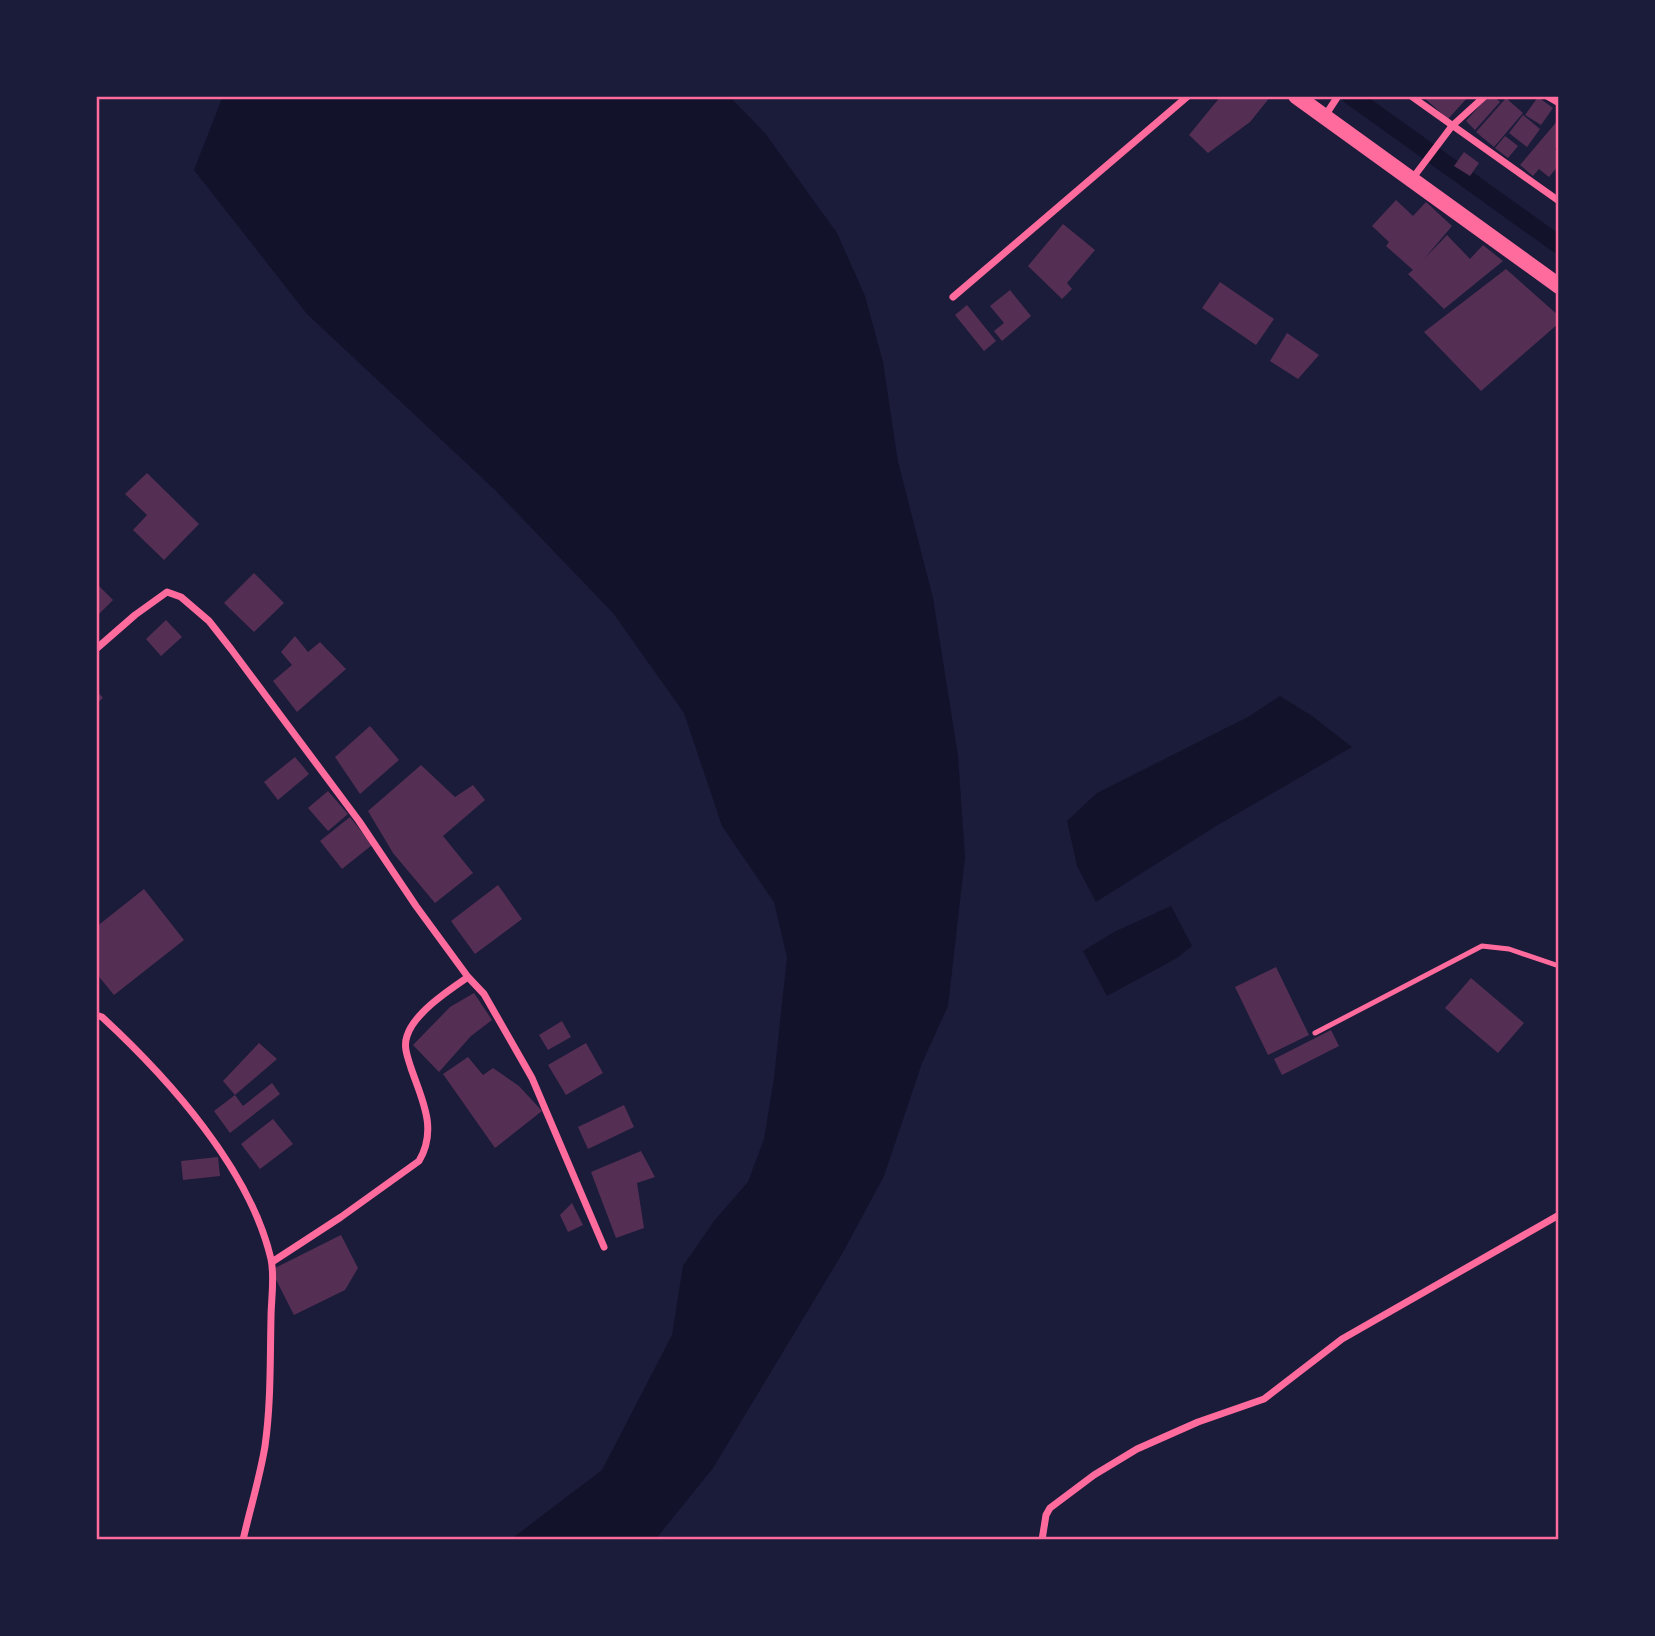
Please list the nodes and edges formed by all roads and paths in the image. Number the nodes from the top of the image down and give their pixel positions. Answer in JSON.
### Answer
{"nodes":[{"id":1,"x":1188,"y":96,"type":"edge"},
{"id":2,"x":1296,"y":96,"type":"edge"},
{"id":3,"x":1411,"y":96,"type":"edge"},
{"id":4,"x":1485,"y":96,"type":"edge"},
{"id":5,"x":1547,"y":96,"type":"edge"},
{"id":6,"x":1338,"y":97,"type":"edge"},
{"id":7,"x":1559,"y":103,"type":"edge"},
{"id":8,"x":1325,"y":117,"type":"junction"},
{"id":9,"x":1452,"y":126,"type":"junction"},
{"id":10,"x":1411,"y":180,"type":"junction"},
{"id":11,"x":1559,"y":201,"type":"edge"},
{"id":12,"x":1559,"y":286,"type":"edge"},
{"id":13,"x":953,"y":298,"type":"dead end"},
{"id":14,"x":96,"y":649,"type":"edge"},
{"id":15,"x":1559,"y":966,"type":"edge"},
{"id":16,"x":468,"y":977,"type":"junction"},
{"id":17,"x":96,"y":1015,"type":"edge"},
{"id":18,"x":1315,"y":1032,"type":"dead end"},
{"id":19,"x":1559,"y":1215,"type":"edge"},
{"id":20,"x":604,"y":1247,"type":"dead end"},
{"id":21,"x":272,"y":1262,"type":"junction"},
{"id":22,"x":243,"y":1540,"type":"edge"},
{"id":23,"x":1042,"y":1540,"type":"edge"}],
"edges":[{"from":1,"to":13,"type":"street"},
{"from":2,"to":8,"type":"main road"},
{"from":3,"to":9,"type":"street"},
{"from":4,"to":9,"type":"street"},
{"from":5,"to":7,"type":"street"},
{"from":6,"to":8,"type":"street"},
{"from":8,"to":10,"type":"main road"},
{"from":9,"to":10,"type":"street"},
{"from":9,"to":11,"type":"street"},
{"from":10,"to":12,"type":"main road"},
{"from":14,"to":16,"type":"street"},
{"from":15,"to":18,"type":"lane"},
{"from":16,"to":20,"type":"street"},
{"from":16,"to":21,"type":"street"},
{"from":17,"to":21,"type":"street"},
{"from":19,"to":23,"type":"street"},
{"from":21,"to":22,"type":"street"}]}
